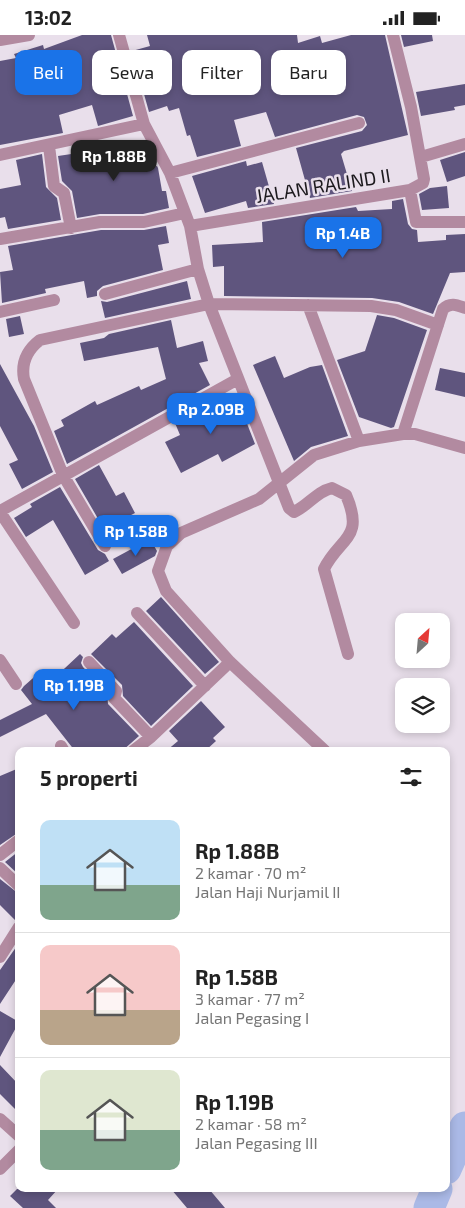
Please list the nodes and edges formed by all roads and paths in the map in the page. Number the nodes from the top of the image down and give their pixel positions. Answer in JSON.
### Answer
{"nodes":[{"id":1,"x":29,"y":35,"type":"edge"},
{"id":2,"x":119,"y":35,"type":"edge"},
{"id":3,"x":393,"y":35,"type":"edge"},
{"id":4,"x":0,"y":40,"type":"edge"},
{"id":5,"x":144,"y":123,"type":"junction"},
{"id":6,"x":359,"y":123,"type":"dead end"},
{"id":7,"x":465,"y":144,"type":"edge"},
{"id":8,"x":49,"y":145,"type":"junction"},
{"id":9,"x":0,"y":155,"type":"edge"},
{"id":10,"x":421,"y":157,"type":"junction"},
{"id":11,"x":170,"y":173,"type":"junction"},
{"id":12,"x":410,"y":190,"type":"junction"},
{"id":13,"x":185,"y":213,"type":"junction"},
{"id":14,"x":465,"y":222,"type":"edge"},
{"id":15,"x":190,"y":226,"type":"junction"},
{"id":16,"x":71,"y":228,"type":"junction"},
{"id":17,"x":0,"y":239,"type":"edge"},
{"id":18,"x":198,"y":269,"type":"junction"},
{"id":19,"x":105,"y":295,"type":"dead end"},
{"id":20,"x":54,"y":300,"type":"dead end"},
{"id":21,"x":209,"y":304,"type":"junction"},
{"id":22,"x":308,"y":305,"type":"junction"},
{"id":23,"x":465,"y":308,"type":"edge"},
{"id":24,"x":0,"y":312,"type":"edge"},
{"id":25,"x":438,"y":325,"type":"junction"},
{"id":26,"x":238,"y":379,"type":"junction"},
{"id":27,"x":403,"y":434,"type":"junction"},
{"id":28,"x":359,"y":441,"type":"junction"},
{"id":29,"x":465,"y":448,"type":"edge"},
{"id":30,"x":63,"y":475,"type":"junction"},
{"id":31,"x":281,"y":482,"type":"junction"},
{"id":32,"x":0,"y":511,"type":"edge"},
{"id":33,"x":105,"y":546,"type":"dead end"},
{"id":34,"x":136,"y":613,"type":"dead end"},
{"id":35,"x":74,"y":623,"type":"dead end"},
{"id":36,"x":348,"y":654,"type":"dead end"},
{"id":37,"x":0,"y":660,"type":"edge"},
{"id":38,"x":89,"y":662,"type":"dead end"},
{"id":39,"x":230,"y":662,"type":"junction"},
{"id":40,"x":16,"y":684,"type":"dead end"},
{"id":41,"x":205,"y":686,"type":"junction"},
{"id":42,"x":152,"y":737,"type":"junction"},
{"id":43,"x":138,"y":747,"type":"edge"},
{"id":44,"x":321,"y":747,"type":"edge"},
{"id":45,"x":15,"y":842,"type":"edge"},
{"id":46,"x":0,"y":855,"type":"edge"},
{"id":47,"x":0,"y":868,"type":"edge"},
{"id":48,"x":15,"y":882,"type":"edge"},
{"id":49,"x":15,"y":933,"type":"edge"},
{"id":50,"x":0,"y":957,"type":"edge"},
{"id":51,"x":0,"y":1119,"type":"edge"},
{"id":52,"x":15,"y":1132,"type":"edge"},
{"id":53,"x":15,"y":1154,"type":"edge"},
{"id":54,"x":0,"y":1169,"type":"edge"}],
"edges":[{"from":1,"to":4,"type":"street"},
{"from":2,"to":5,"type":"street"},
{"from":3,"to":10,"type":"street"},
{"from":5,"to":8,"type":"street"},
{"from":5,"to":11,"type":"street"},
{"from":6,"to":11,"type":"street"},
{"from":7,"to":10,"type":"street"},
{"from":8,"to":9,"type":"street"},
{"from":8,"to":16,"type":"street"},
{"from":10,"to":12,"type":"street"},
{"from":11,"to":13,"type":"street"},
{"from":12,"to":14,"type":"street","name":"JALAN RALIND II"},
{"from":12,"to":15,"type":"street","name":"JALAN RALIND II"},
{"from":13,"to":15,"type":"street"},
{"from":13,"to":16,"type":"street"},
{"from":15,"to":18,"type":"street"},
{"from":16,"to":17,"type":"street"},
{"from":18,"to":19,"type":"street"},
{"from":18,"to":21,"type":"street"},
{"from":20,"to":24,"type":"street"},
{"from":21,"to":22,"type":"street"},
{"from":21,"to":26,"type":"street"},
{"from":21,"to":30,"type":"street"},
{"from":22,"to":25,"type":"street"},
{"from":22,"to":28,"type":"street"},
{"from":23,"to":25,"type":"street"},
{"from":25,"to":27,"type":"street"},
{"from":26,"to":30,"type":"street"},
{"from":26,"to":31,"type":"street"},
{"from":27,"to":28,"type":"street"},
{"from":27,"to":29,"type":"street"},
{"from":28,"to":31,"type":"street"},
{"from":30,"to":32,"type":"street"},
{"from":30,"to":33,"type":"street"},
{"from":31,"to":36,"type":"street"},
{"from":31,"to":39,"type":"street"},
{"from":32,"to":35,"type":"street"},
{"from":34,"to":41,"type":"street"},
{"from":37,"to":40,"type":"street"},
{"from":38,"to":42,"type":"street"},
{"from":39,"to":41,"type":"street"},
{"from":39,"to":44,"type":"street"},
{"from":41,"to":42,"type":"street"},
{"from":42,"to":43,"type":"street"},
{"from":45,"to":46,"type":"street"},
{"from":47,"to":48,"type":"street"},
{"from":49,"to":50,"type":"street"},
{"from":51,"to":52,"type":"street"},
{"from":53,"to":54,"type":"street"}]}
